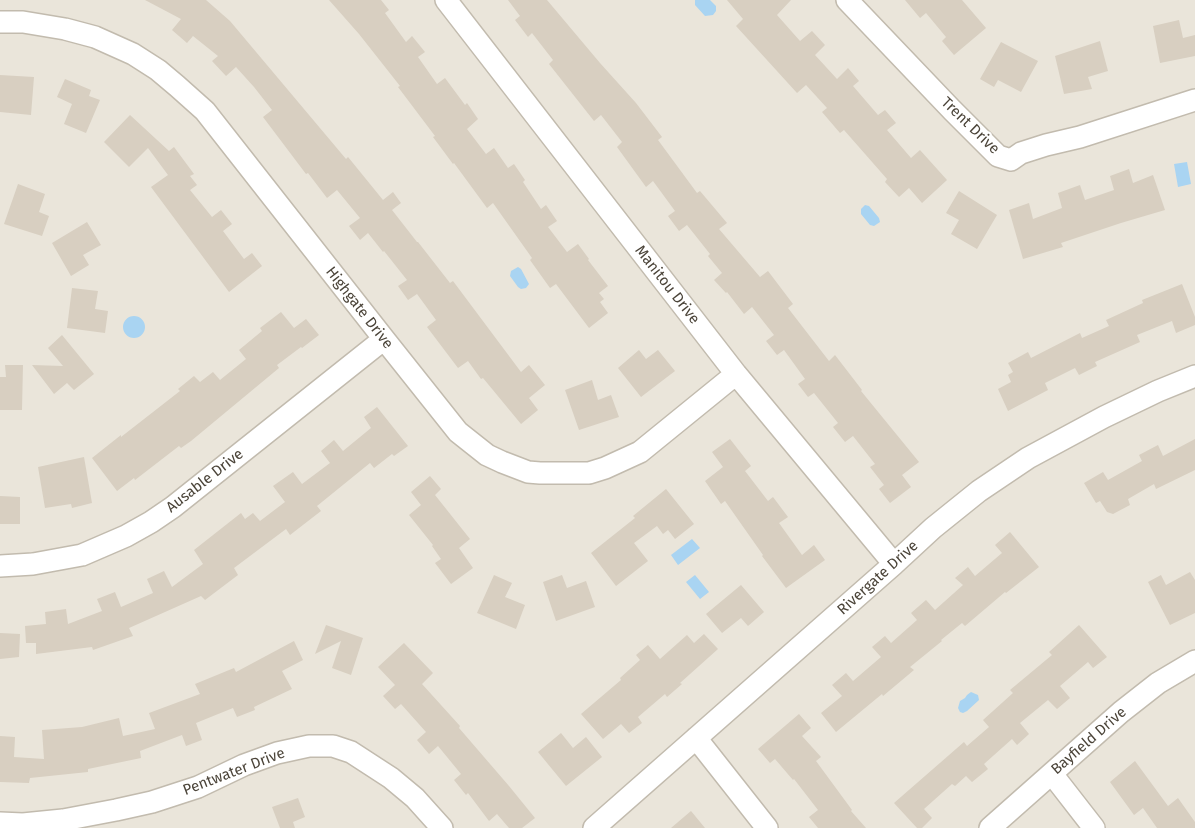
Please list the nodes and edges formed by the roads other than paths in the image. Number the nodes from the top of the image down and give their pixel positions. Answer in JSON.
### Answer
{"nodes":[{"id":1,"x":447,"y":0,"type":"edge"},
{"id":2,"x":847,"y":0,"type":"edge"},
{"id":3,"x":0,"y":22,"type":"edge"},
{"id":4,"x":1195,"y":100,"type":"edge"},
{"id":5,"x":384,"y":339,"type":"junction"},
{"id":6,"x":736,"y":374,"type":"junction"},
{"id":7,"x":1195,"y":376,"type":"edge"},
{"id":8,"x":894,"y":564,"type":"junction"},
{"id":9,"x":0,"y":566,"type":"edge"},
{"id":10,"x":1195,"y":662,"type":"edge"},
{"id":11,"x":696,"y":738,"type":"junction"},
{"id":12,"x":1052,"y":774,"type":"junction"},
{"id":13,"x":0,"y":823,"type":"edge"},
{"id":14,"x":442,"y":828,"type":"edge"},
{"id":15,"x":594,"y":828,"type":"edge"},
{"id":16,"x":767,"y":828,"type":"edge"},
{"id":17,"x":990,"y":828,"type":"edge"},
{"id":18,"x":1094,"y":828,"type":"edge"}],
"edges":[{"from":1,"to":6,"type":"street","name":"Manitou Drive"},
{"from":2,"to":4,"type":"street","name":"Trent Drive"},
{"from":3,"to":5,"type":"street","name":"Highgate Drive"},
{"from":5,"to":6,"type":"street","name":"Highgate Drive"},
{"from":5,"to":9,"type":"street","name":"Ausable Drive"},
{"from":6,"to":8,"type":"street","name":"Manitou Drive"},
{"from":7,"to":8,"type":"street","name":"Rivergate Drive"},
{"from":8,"to":11,"type":"street","name":"Rivergate Drive"},
{"from":10,"to":12,"type":"street","name":"Bayfield Drive"},
{"from":11,"to":15,"type":"street","name":"Rivergate Drive"},
{"from":11,"to":16,"type":"street"},
{"from":12,"to":17,"type":"street","name":"Bayfield Drive"},
{"from":12,"to":18,"type":"street"},
{"from":13,"to":14,"type":"street","name":"Pentwater Drive"}]}
